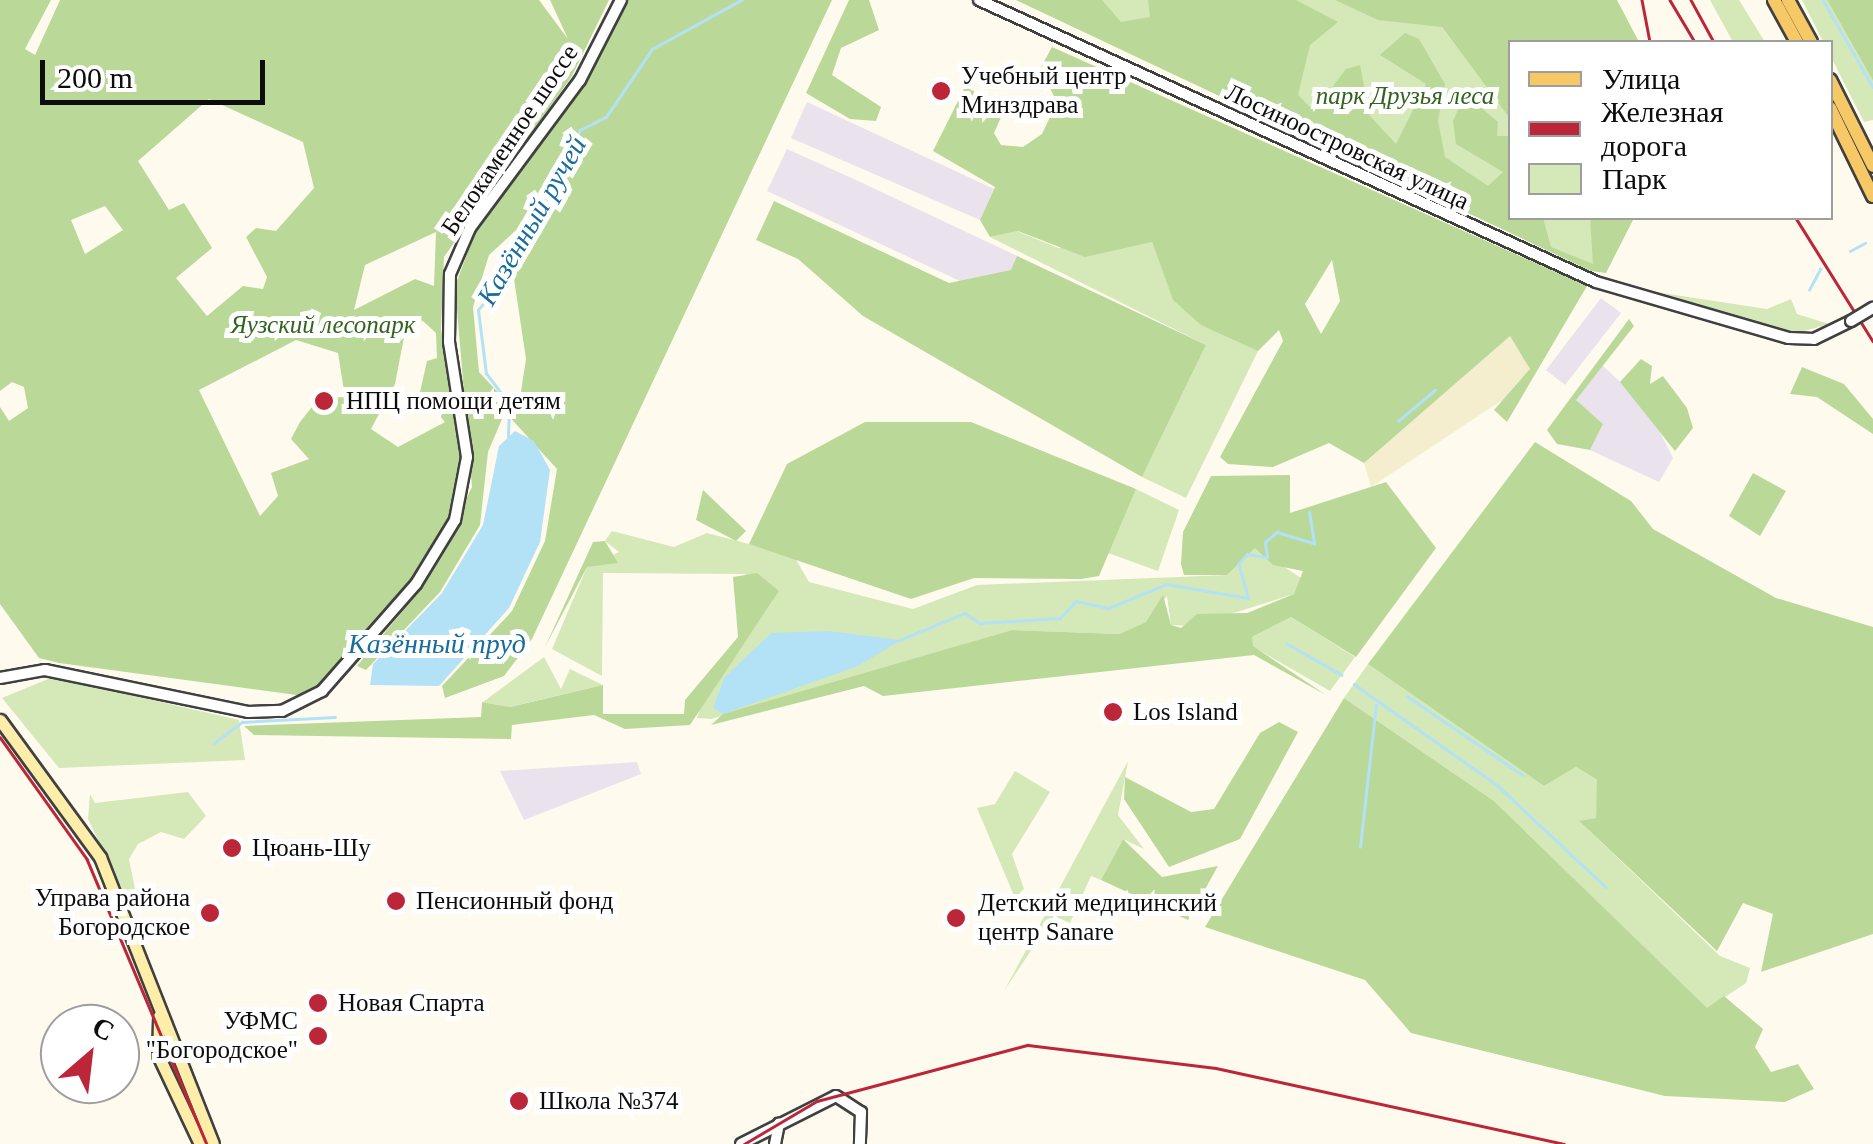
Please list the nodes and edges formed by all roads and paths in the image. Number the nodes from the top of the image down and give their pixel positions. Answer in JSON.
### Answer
{"nodes":[{"id":1,"x":621,"y":0,"type":"edge"},
{"id":2,"x":979,"y":0,"type":"edge"},
{"id":3,"x":1774,"y":0,"type":"edge"},
{"id":4,"x":1788,"y":0,"type":"edge"},
{"id":5,"x":1796,"y":40,"type":"edge"},
{"id":6,"x":1810,"y":40,"type":"edge"},
{"id":7,"x":1833,"y":86,"type":"edge"},
{"id":8,"x":1833,"y":114,"type":"edge"},
{"id":9,"x":1873,"y":166,"type":"edge"},
{"id":10,"x":1873,"y":196,"type":"edge"},
{"id":11,"x":1873,"y":308,"type":"edge"},
{"id":12,"x":0,"y":678,"type":"edge"},
{"id":13,"x":0,"y":720,"type":"edge"},
{"id":14,"x":159,"y":1011,"type":"junction"},
{"id":15,"x":779,"y":1123,"type":"junction"},
{"id":16,"x":200,"y":1144,"type":"edge"},
{"id":17,"x":213,"y":1144,"type":"edge"},
{"id":18,"x":741,"y":1144,"type":"edge"},
{"id":19,"x":775,"y":1144,"type":"edge"},
{"id":20,"x":860,"y":1144,"type":"edge"}],
"edges":[{"from":1,"to":12,"type":"street","name":"Белокаменное шоссе"},
{"from":2,"to":11,"type":"street","name":"Лосиноостровская улица","bridge":true},
{"from":3,"to":5,"type":"main road"},
{"from":4,"to":6,"type":"main road"},
{"from":7,"to":9,"type":"main road"},
{"from":8,"to":10,"type":"main road"},
{"from":13,"to":14,"type":"main road"},
{"from":14,"to":16,"type":"main road"},
{"from":14,"to":17,"type":"main road"},
{"from":15,"to":18,"type":"street"},
{"from":15,"to":19,"type":"street"},
{"from":15,"to":20,"type":"street"}]}
